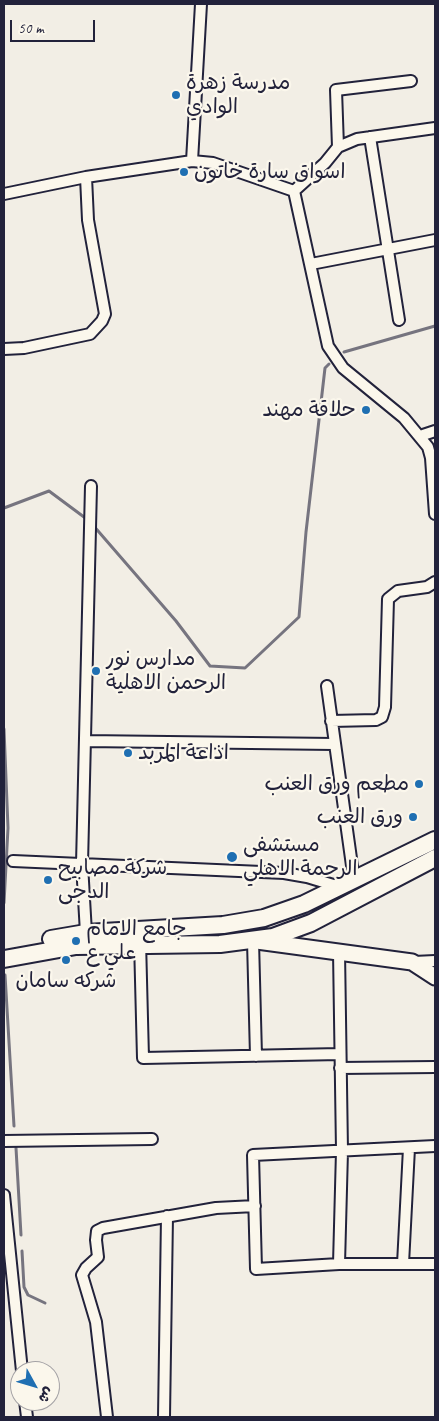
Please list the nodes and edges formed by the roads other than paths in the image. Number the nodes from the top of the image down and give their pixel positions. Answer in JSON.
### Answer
{"nodes":[{"id":1,"x":201,"y":4,"type":"edge"},
{"id":2,"x":411,"y":81,"type":"dead end"},
{"id":3,"x":435,"y":128,"type":"edge"},
{"id":4,"x":370,"y":138,"type":"junction"},
{"id":5,"x":338,"y":147,"type":"junction"},
{"id":6,"x":192,"y":161,"type":"junction"},
{"id":7,"x":86,"y":178,"type":"junction"},
{"id":8,"x":294,"y":190,"type":"junction"},
{"id":9,"x":4,"y":194,"type":"edge"},
{"id":10,"x":435,"y":240,"type":"edge"},
{"id":11,"x":388,"y":249,"type":"junction"},
{"id":12,"x":311,"y":264,"type":"junction"},
{"id":13,"x":399,"y":320,"type":"dead end"},
{"id":14,"x":4,"y":349,"type":"edge"},
{"id":15,"x":435,"y":431,"type":"edge"},
{"id":16,"x":420,"y":436,"type":"junction"},
{"id":17,"x":91,"y":486,"type":"dead end"},
{"id":18,"x":435,"y":506,"type":"edge"},
{"id":19,"x":435,"y":514,"type":"edge"},
{"id":20,"x":435,"y":582,"type":"edge"},
{"id":21,"x":327,"y":686,"type":"dead end"},
{"id":22,"x":331,"y":721,"type":"junction"},
{"id":23,"x":85,"y":741,"type":"junction"},
{"id":24,"x":334,"y":744,"type":"junction"},
{"id":25,"x":435,"y":840,"type":"edge"},
{"id":26,"x":435,"y":858,"type":"edge"},
{"id":27,"x":13,"y":861,"type":"dead end"},
{"id":28,"x":82,"y":864,"type":"junction"},
{"id":29,"x":348,"y":883,"type":"junction"},
{"id":30,"x":86,"y":933,"type":"junction"},
{"id":31,"x":140,"y":938,"type":"junction"},
{"id":32,"x":253,"y":941,"type":"junction"},
{"id":33,"x":4,"y":949,"type":"edge"},
{"id":34,"x":339,"y":951,"type":"junction"},
{"id":35,"x":4,"y":959,"type":"edge"},
{"id":36,"x":435,"y":961,"type":"edge"},
{"id":37,"x":412,"y":962,"type":"junction"},
{"id":38,"x":435,"y":977,"type":"edge"},
{"id":39,"x":340,"y":1054,"type":"junction"},
{"id":40,"x":256,"y":1056,"type":"junction"},
{"id":41,"x":435,"y":1067,"type":"edge"},
{"id":42,"x":340,"y":1068,"type":"junction"},
{"id":43,"x":152,"y":1139,"type":"dead end"},
{"id":44,"x":4,"y":1140,"type":"edge"},
{"id":45,"x":435,"y":1146,"type":"edge"},
{"id":46,"x":409,"y":1148,"type":"junction"},
{"id":47,"x":342,"y":1151,"type":"junction"},
{"id":48,"x":4,"y":1195,"type":"edge"},
{"id":49,"x":255,"y":1206,"type":"junction"},
{"id":50,"x":167,"y":1216,"type":"junction"},
{"id":51,"x":5,"y":1222,"type":"edge"},
{"id":52,"x":339,"y":1264,"type":"junction"},
{"id":53,"x":403,"y":1264,"type":"junction"},
{"id":54,"x":435,"y":1264,"type":"edge"},
{"id":55,"x":21,"y":1361,"type":"edge"},
{"id":56,"x":106,"y":1417,"type":"edge"},
{"id":57,"x":164,"y":1417,"type":"edge"}],
"edges":[{"from":1,"to":6,"type":"street"},
{"from":2,"to":5,"type":"street"},
{"from":3,"to":4,"type":"street"},
{"from":4,"to":5,"type":"street"},
{"from":4,"to":11,"type":"street"},
{"from":5,"to":8,"type":"street"},
{"from":6,"to":7,"type":"street"},
{"from":6,"to":8,"type":"street"},
{"from":7,"to":9,"type":"street"},
{"from":7,"to":14,"type":"street"},
{"from":8,"to":12,"type":"street"},
{"from":10,"to":11,"type":"street"},
{"from":11,"to":12,"type":"street"},
{"from":11,"to":13,"type":"street"},
{"from":12,"to":16,"type":"street"},
{"from":15,"to":16,"type":"street"},
{"from":16,"to":18,"type":"street"},
{"from":17,"to":23,"type":"street"},
{"from":18,"to":19,"type":"street"},
{"from":20,"to":22,"type":"street"},
{"from":21,"to":22,"type":"street"},
{"from":22,"to":24,"type":"street"},
{"from":23,"to":24,"type":"street"},
{"from":23,"to":28,"type":"street"},
{"from":24,"to":29,"type":"street"},
{"from":25,"to":29,"type":"main road"},
{"from":26,"to":32,"type":"main road"},
{"from":27,"to":28,"type":"street"},
{"from":28,"to":29,"type":"street"},
{"from":28,"to":30,"type":"street"},
{"from":29,"to":31,"type":"main road"},
{"from":30,"to":31,"type":"main road"},
{"from":30,"to":33,"type":"main road"},
{"from":31,"to":32,"type":"main road"},
{"from":31,"to":35,"type":"main road"},
{"from":31,"to":40,"type":"street"},
{"from":32,"to":34,"type":"street"},
{"from":32,"to":40,"type":"street"},
{"from":34,"to":37,"type":"street"},
{"from":34,"to":39,"type":"street"},
{"from":36,"to":37,"type":"street"},
{"from":37,"to":38,"type":"street"},
{"from":39,"to":40,"type":"street"},
{"from":39,"to":42,"type":"street"},
{"from":41,"to":42,"type":"street"},
{"from":42,"to":47,"type":"street"},
{"from":43,"to":44,"type":"street"},
{"from":45,"to":46,"type":"street"},
{"from":46,"to":47,"type":"street"},
{"from":46,"to":53,"type":"street"},
{"from":47,"to":49,"type":"street"},
{"from":47,"to":52,"type":"street"},
{"from":48,"to":51,"type":"street"},
{"from":49,"to":50,"type":"street"},
{"from":49,"to":52,"type":"street"},
{"from":50,"to":56,"type":"street"},
{"from":50,"to":57,"type":"street"},
{"from":51,"to":55,"type":"street"},
{"from":52,"to":53,"type":"street"},
{"from":53,"to":54,"type":"street"}]}
